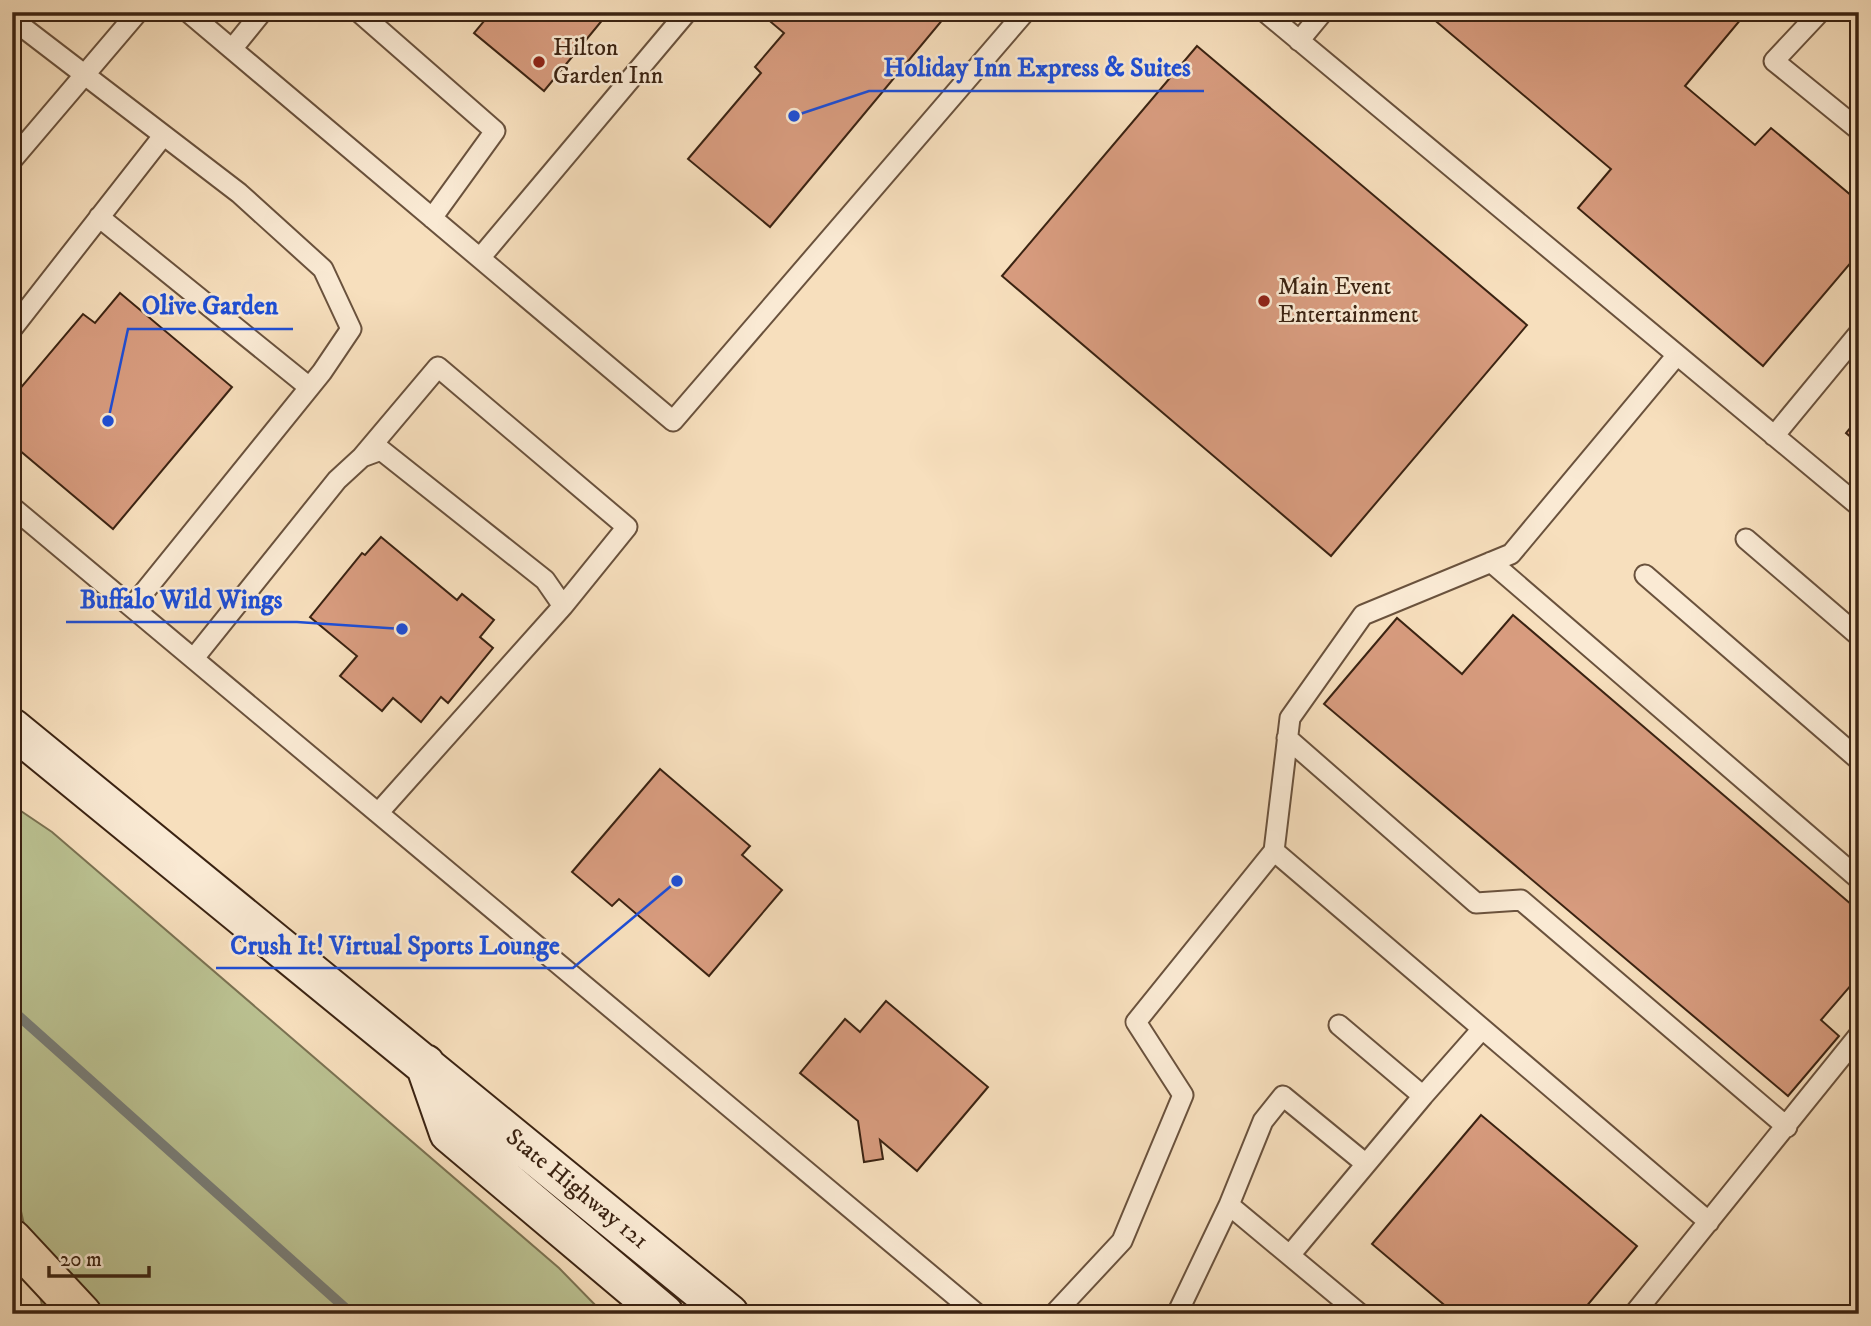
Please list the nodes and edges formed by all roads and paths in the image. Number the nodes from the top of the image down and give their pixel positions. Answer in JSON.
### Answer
{"nodes":[{"id":1,"x":138,"y":12,"type":"edge"},
{"id":2,"x":188,"y":12,"type":"edge"},
{"id":3,"x":262,"y":12,"type":"edge"},
{"id":4,"x":359,"y":12,"type":"edge"},
{"id":5,"x":687,"y":12,"type":"edge"},
{"id":6,"x":1025,"y":12,"type":"edge"},
{"id":7,"x":1265,"y":12,"type":"edge"},
{"id":8,"x":1323,"y":12,"type":"edge"},
{"id":9,"x":1820,"y":12,"type":"edge"},
{"id":10,"x":12,"y":19,"type":"edge"},
{"id":11,"x":1299,"y":40,"type":"junction"},
{"id":12,"x":232,"y":49,"type":"junction"},
{"id":13,"x":84,"y":76,"type":"junction"},
{"id":14,"x":1859,"y":130,"type":"edge"},
{"id":15,"x":163,"y":136,"type":"junction"},
{"id":16,"x":12,"y":160,"type":"edge"},
{"id":17,"x":99,"y":217,"type":"junction"},
{"id":18,"x":432,"y":218,"type":"junction"},
{"id":19,"x":480,"y":258,"type":"junction"},
{"id":20,"x":12,"y":329,"type":"edge"},
{"id":21,"x":1859,"y":333,"type":"edge"},
{"id":22,"x":1677,"y":355,"type":"junction"},
{"id":23,"x":309,"y":387,"type":"junction"},
{"id":24,"x":1774,"y":436,"type":"junction"},
{"id":25,"x":362,"y":457,"type":"junction"},
{"id":26,"x":1859,"y":506,"type":"edge"},
{"id":27,"x":12,"y":507,"type":"edge"},
{"id":28,"x":1746,"y":539,"type":"dead end"},
{"id":29,"x":1491,"y":562,"type":"junction"},
{"id":30,"x":1645,"y":575,"type":"dead end"},
{"id":31,"x":563,"y":606,"type":"junction"},
{"id":32,"x":132,"y":607,"type":"junction"},
{"id":33,"x":1859,"y":636,"type":"edge"},
{"id":34,"x":194,"y":658,"type":"junction"},
{"id":35,"x":12,"y":728,"type":"edge"},
{"id":36,"x":1287,"y":738,"type":"junction"},
{"id":37,"x":12,"y":758,"type":"edge"},
{"id":38,"x":1859,"y":760,"type":"edge"},
{"id":39,"x":67,"y":770,"type":"junction"},
{"id":40,"x":379,"y":812,"type":"junction"},
{"id":41,"x":1275,"y":851,"type":"junction"},
{"id":42,"x":1859,"y":879,"type":"edge"},
{"id":43,"x":1339,"y":1025,"type":"dead end"},
{"id":44,"x":1482,"y":1029,"type":"junction"},
{"id":45,"x":1859,"y":1035,"type":"edge"},
{"id":46,"x":425,"y":1064,"type":"junction"},
{"id":47,"x":1423,"y":1096,"type":"junction"},
{"id":48,"x":1787,"y":1127,"type":"junction"},
{"id":49,"x":1366,"y":1164,"type":"junction"},
{"id":50,"x":1229,"y":1205,"type":"junction"},
{"id":51,"x":1709,"y":1222,"type":"junction"},
{"id":52,"x":12,"y":1239,"type":"edge"},
{"id":53,"x":1290,"y":1255,"type":"junction"},
{"id":54,"x":82,"y":1314,"type":"edge"},
{"id":55,"x":664,"y":1314,"type":"edge"},
{"id":56,"x":729,"y":1314,"type":"edge"},
{"id":57,"x":977,"y":1314,"type":"edge"},
{"id":58,"x":1054,"y":1314,"type":"edge"},
{"id":59,"x":1177,"y":1314,"type":"edge"},
{"id":60,"x":1360,"y":1314,"type":"edge"},
{"id":61,"x":1634,"y":1314,"type":"edge"}],
"edges":[{"from":1,"to":13,"type":"lane"},
{"from":2,"to":12,"type":"lane"},
{"from":3,"to":12,"type":"lane"},
{"from":4,"to":18,"type":"lane"},
{"from":5,"to":19,"type":"lane"},
{"from":6,"to":19,"type":"lane"},
{"from":7,"to":11,"type":"lane"},
{"from":8,"to":11,"type":"lane"},
{"from":9,"to":14,"type":"lane"},
{"from":10,"to":13,"type":"lane"},
{"from":11,"to":22,"type":"lane"},
{"from":12,"to":18,"type":"lane"},
{"from":13,"to":15,"type":"lane"},
{"from":13,"to":16,"type":"lane"},
{"from":15,"to":17,"type":"lane"},
{"from":15,"to":23,"type":"lane"},
{"from":17,"to":20,"type":"lane"},
{"from":17,"to":23,"type":"lane"},
{"from":18,"to":19,"type":"lane"},
{"from":21,"to":24,"type":"lane"},
{"from":22,"to":24,"type":"lane"},
{"from":22,"to":29,"type":"lane"},
{"from":23,"to":32,"type":"lane"},
{"from":24,"to":26,"type":"lane"},
{"from":25,"to":31,"type":"lane"},
{"from":25,"to":31,"type":"lane"},
{"from":25,"to":34,"type":"lane"},
{"from":27,"to":32,"type":"lane"},
{"from":28,"to":33,"type":"lane"},
{"from":29,"to":36,"type":"lane"},
{"from":29,"to":42,"type":"lane"},
{"from":30,"to":38,"type":"lane"},
{"from":31,"to":40,"type":"lane"},
{"from":32,"to":34,"type":"lane"},
{"from":34,"to":40,"type":"lane"},
{"from":35,"to":39,"type":"main road","name":"State Highway 121"},
{"from":36,"to":41,"type":"lane"},
{"from":36,"to":48,"type":"lane"},
{"from":37,"to":39,"type":"main road"},
{"from":39,"to":46,"type":"main road","name":"State Highway 121"},
{"from":40,"to":57,"type":"lane"},
{"from":41,"to":44,"type":"lane"},
{"from":41,"to":58,"type":"lane"},
{"from":43,"to":47,"type":"lane"},
{"from":44,"to":47,"type":"lane"},
{"from":44,"to":51,"type":"lane"},
{"from":45,"to":48,"type":"lane"},
{"from":46,"to":55,"type":"main road"},
{"from":46,"to":56,"type":"main road","name":"State Highway 121"},
{"from":47,"to":49,"type":"lane"},
{"from":48,"to":51,"type":"lane"},
{"from":49,"to":50,"type":"lane"},
{"from":49,"to":53,"type":"lane"},
{"from":50,"to":53,"type":"lane"},
{"from":50,"to":59,"type":"lane"},
{"from":51,"to":61,"type":"lane"},
{"from":52,"to":54,"type":"highway"},
{"from":53,"to":60,"type":"lane"}]}
